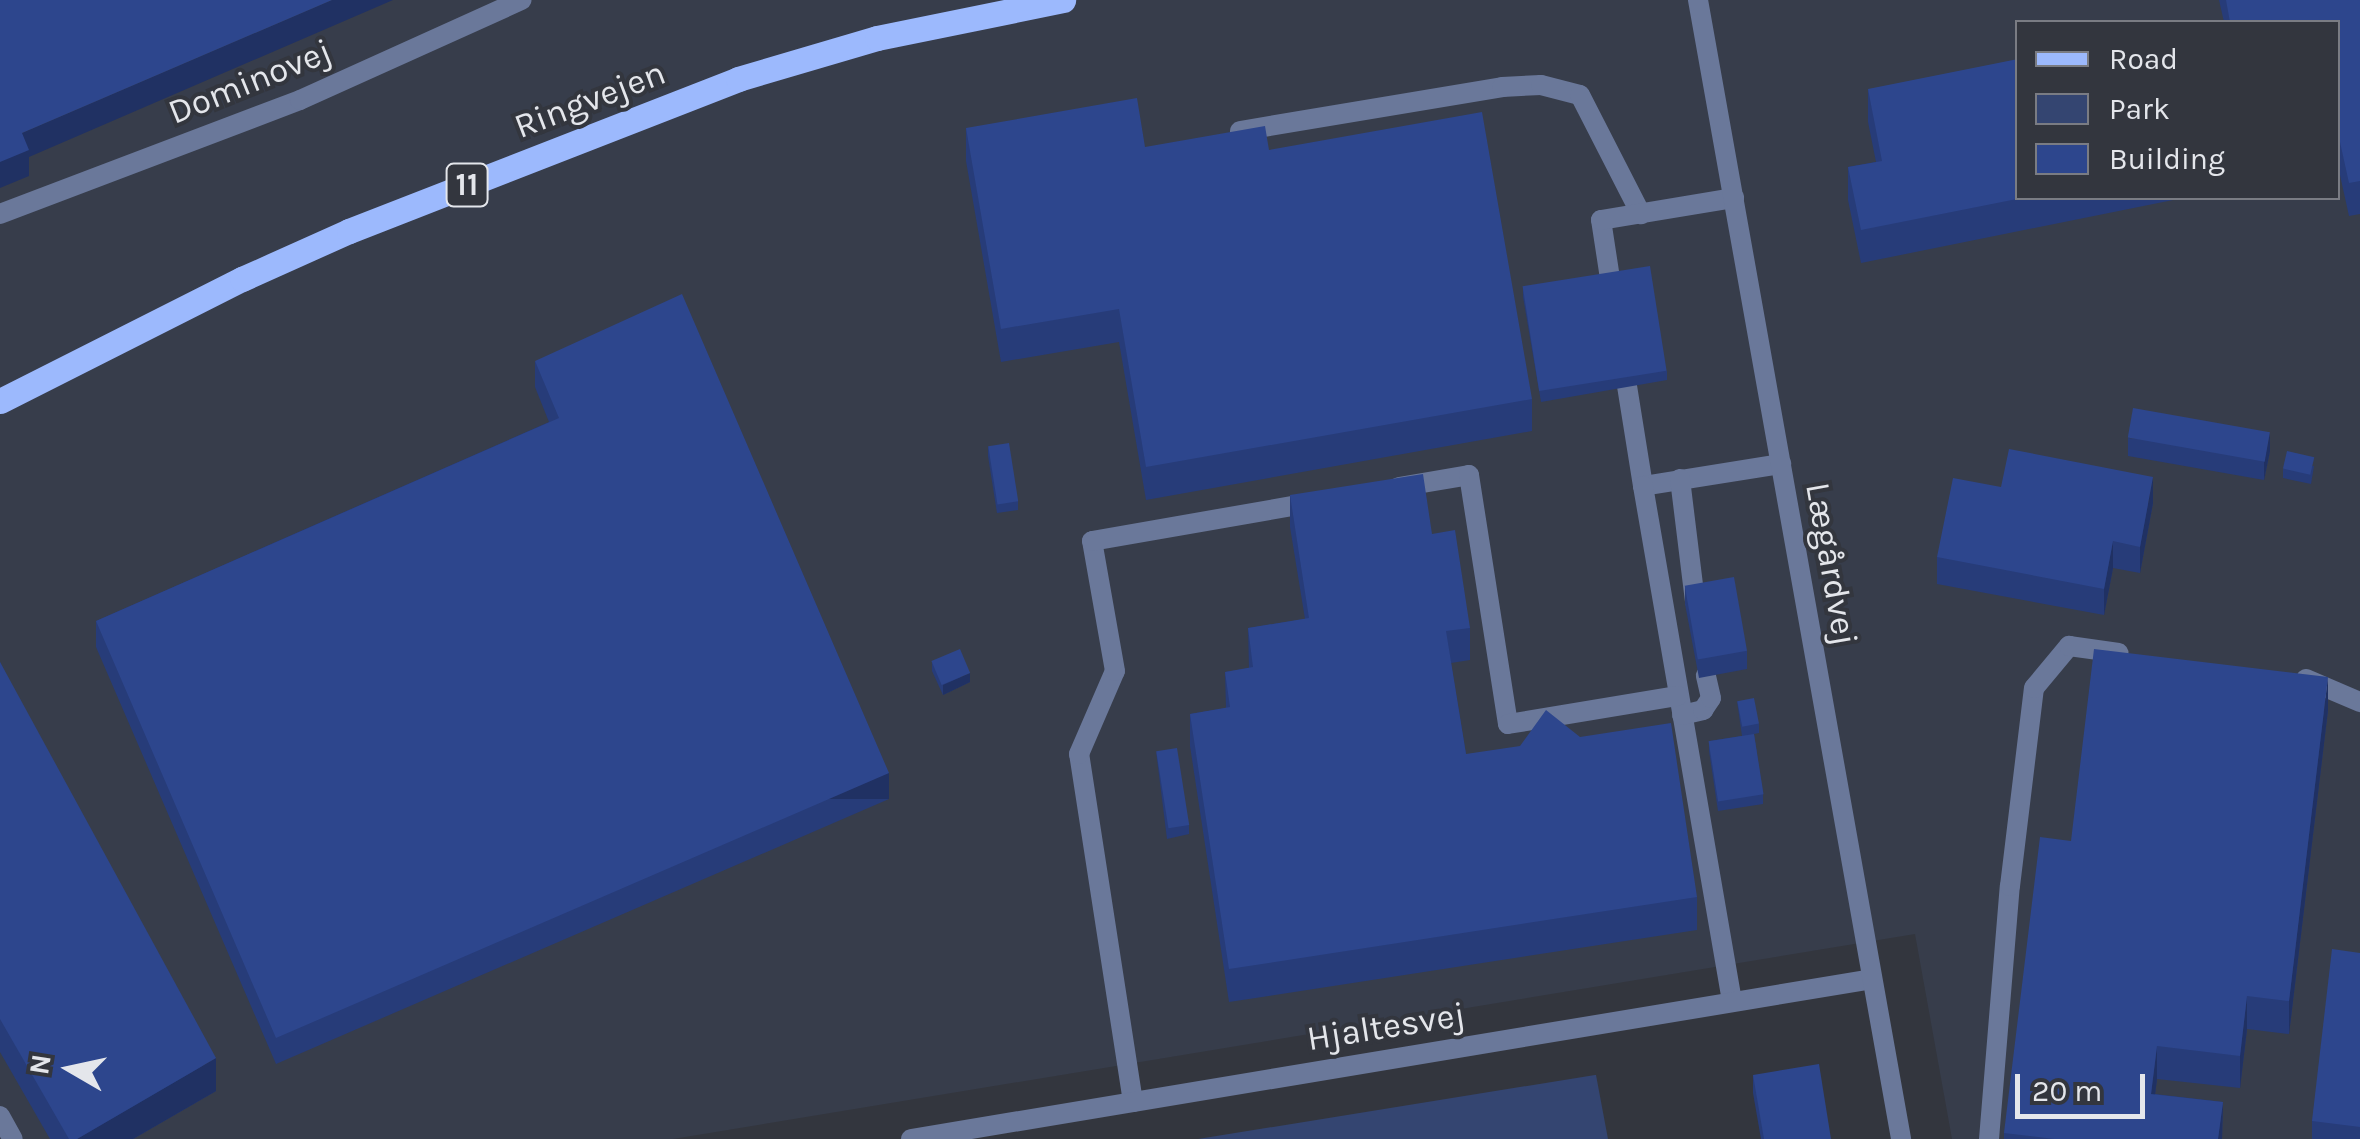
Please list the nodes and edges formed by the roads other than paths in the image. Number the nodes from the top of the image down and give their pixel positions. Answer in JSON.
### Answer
{"nodes":[{"id":1,"x":521,"y":0,"type":"edge"},
{"id":2,"x":1063,"y":0,"type":"edge"},
{"id":3,"x":1698,"y":0,"type":"edge"},
{"id":4,"x":1216,"y":135,"type":"edge"},
{"id":5,"x":1734,"y":198,"type":"junction"},
{"id":6,"x":0,"y":214,"type":"edge"},
{"id":7,"x":1640,"y":214,"type":"junction"},
{"id":8,"x":0,"y":401,"type":"edge"},
{"id":9,"x":1781,"y":464,"type":"junction"},
{"id":10,"x":1680,"y":480,"type":"junction"},
{"id":11,"x":1643,"y":486,"type":"junction"},
{"id":12,"x":1374,"y":492,"type":"edge"},
{"id":13,"x":1337,"y":498,"type":"edge"},
{"id":14,"x":1695,"y":602,"type":"edge"},
{"id":15,"x":2145,"y":656,"type":"edge"},
{"id":16,"x":2277,"y":675,"type":"edge"},
{"id":17,"x":1706,"y":676,"type":"edge"},
{"id":18,"x":2360,"y":702,"type":"edge"},
{"id":19,"x":1680,"y":706,"type":"junction"},
{"id":20,"x":1872,"y":980,"type":"junction"},
{"id":21,"x":1732,"y":1000,"type":"junction"},
{"id":22,"x":1133,"y":1102,"type":"junction"},
{"id":23,"x":0,"y":1116,"type":"edge"},
{"id":24,"x":13,"y":1139,"type":"edge"},
{"id":25,"x":910,"y":1139,"type":"edge"},
{"id":26,"x":1902,"y":1139,"type":"edge"},
{"id":27,"x":1989,"y":1139,"type":"edge"}],
"edges":[{"from":1,"to":6,"type":"street","name":"Dominovej"},
{"from":2,"to":8,"type":"main road","name":"Ringvejen","number":"11"},
{"from":3,"to":5,"type":"street","name":"Lægårdvej"},
{"from":4,"to":7,"type":"street"},
{"from":5,"to":7,"type":"street"},
{"from":5,"to":9,"type":"street","name":"Lægårdvej"},
{"from":7,"to":11,"type":"street"},
{"from":9,"to":10,"type":"street"},
{"from":9,"to":20,"type":"street","name":"Lægårdvej"},
{"from":10,"to":11,"type":"street"},
{"from":10,"to":14,"type":"street"},
{"from":11,"to":19,"type":"street"},
{"from":12,"to":19,"type":"street"},
{"from":13,"to":22,"type":"street"},
{"from":15,"to":27,"type":"street"},
{"from":16,"to":18,"type":"street"},
{"from":17,"to":19,"type":"street"},
{"from":19,"to":21,"type":"street"},
{"from":20,"to":21,"type":"street","name":"Hjaltesvej"},
{"from":20,"to":26,"type":"street","name":"Lægårdvej"},
{"from":21,"to":22,"type":"street","name":"Hjaltesvej"},
{"from":22,"to":25,"type":"street","name":"Hjaltesvej"},
{"from":23,"to":24,"type":"street"}]}
